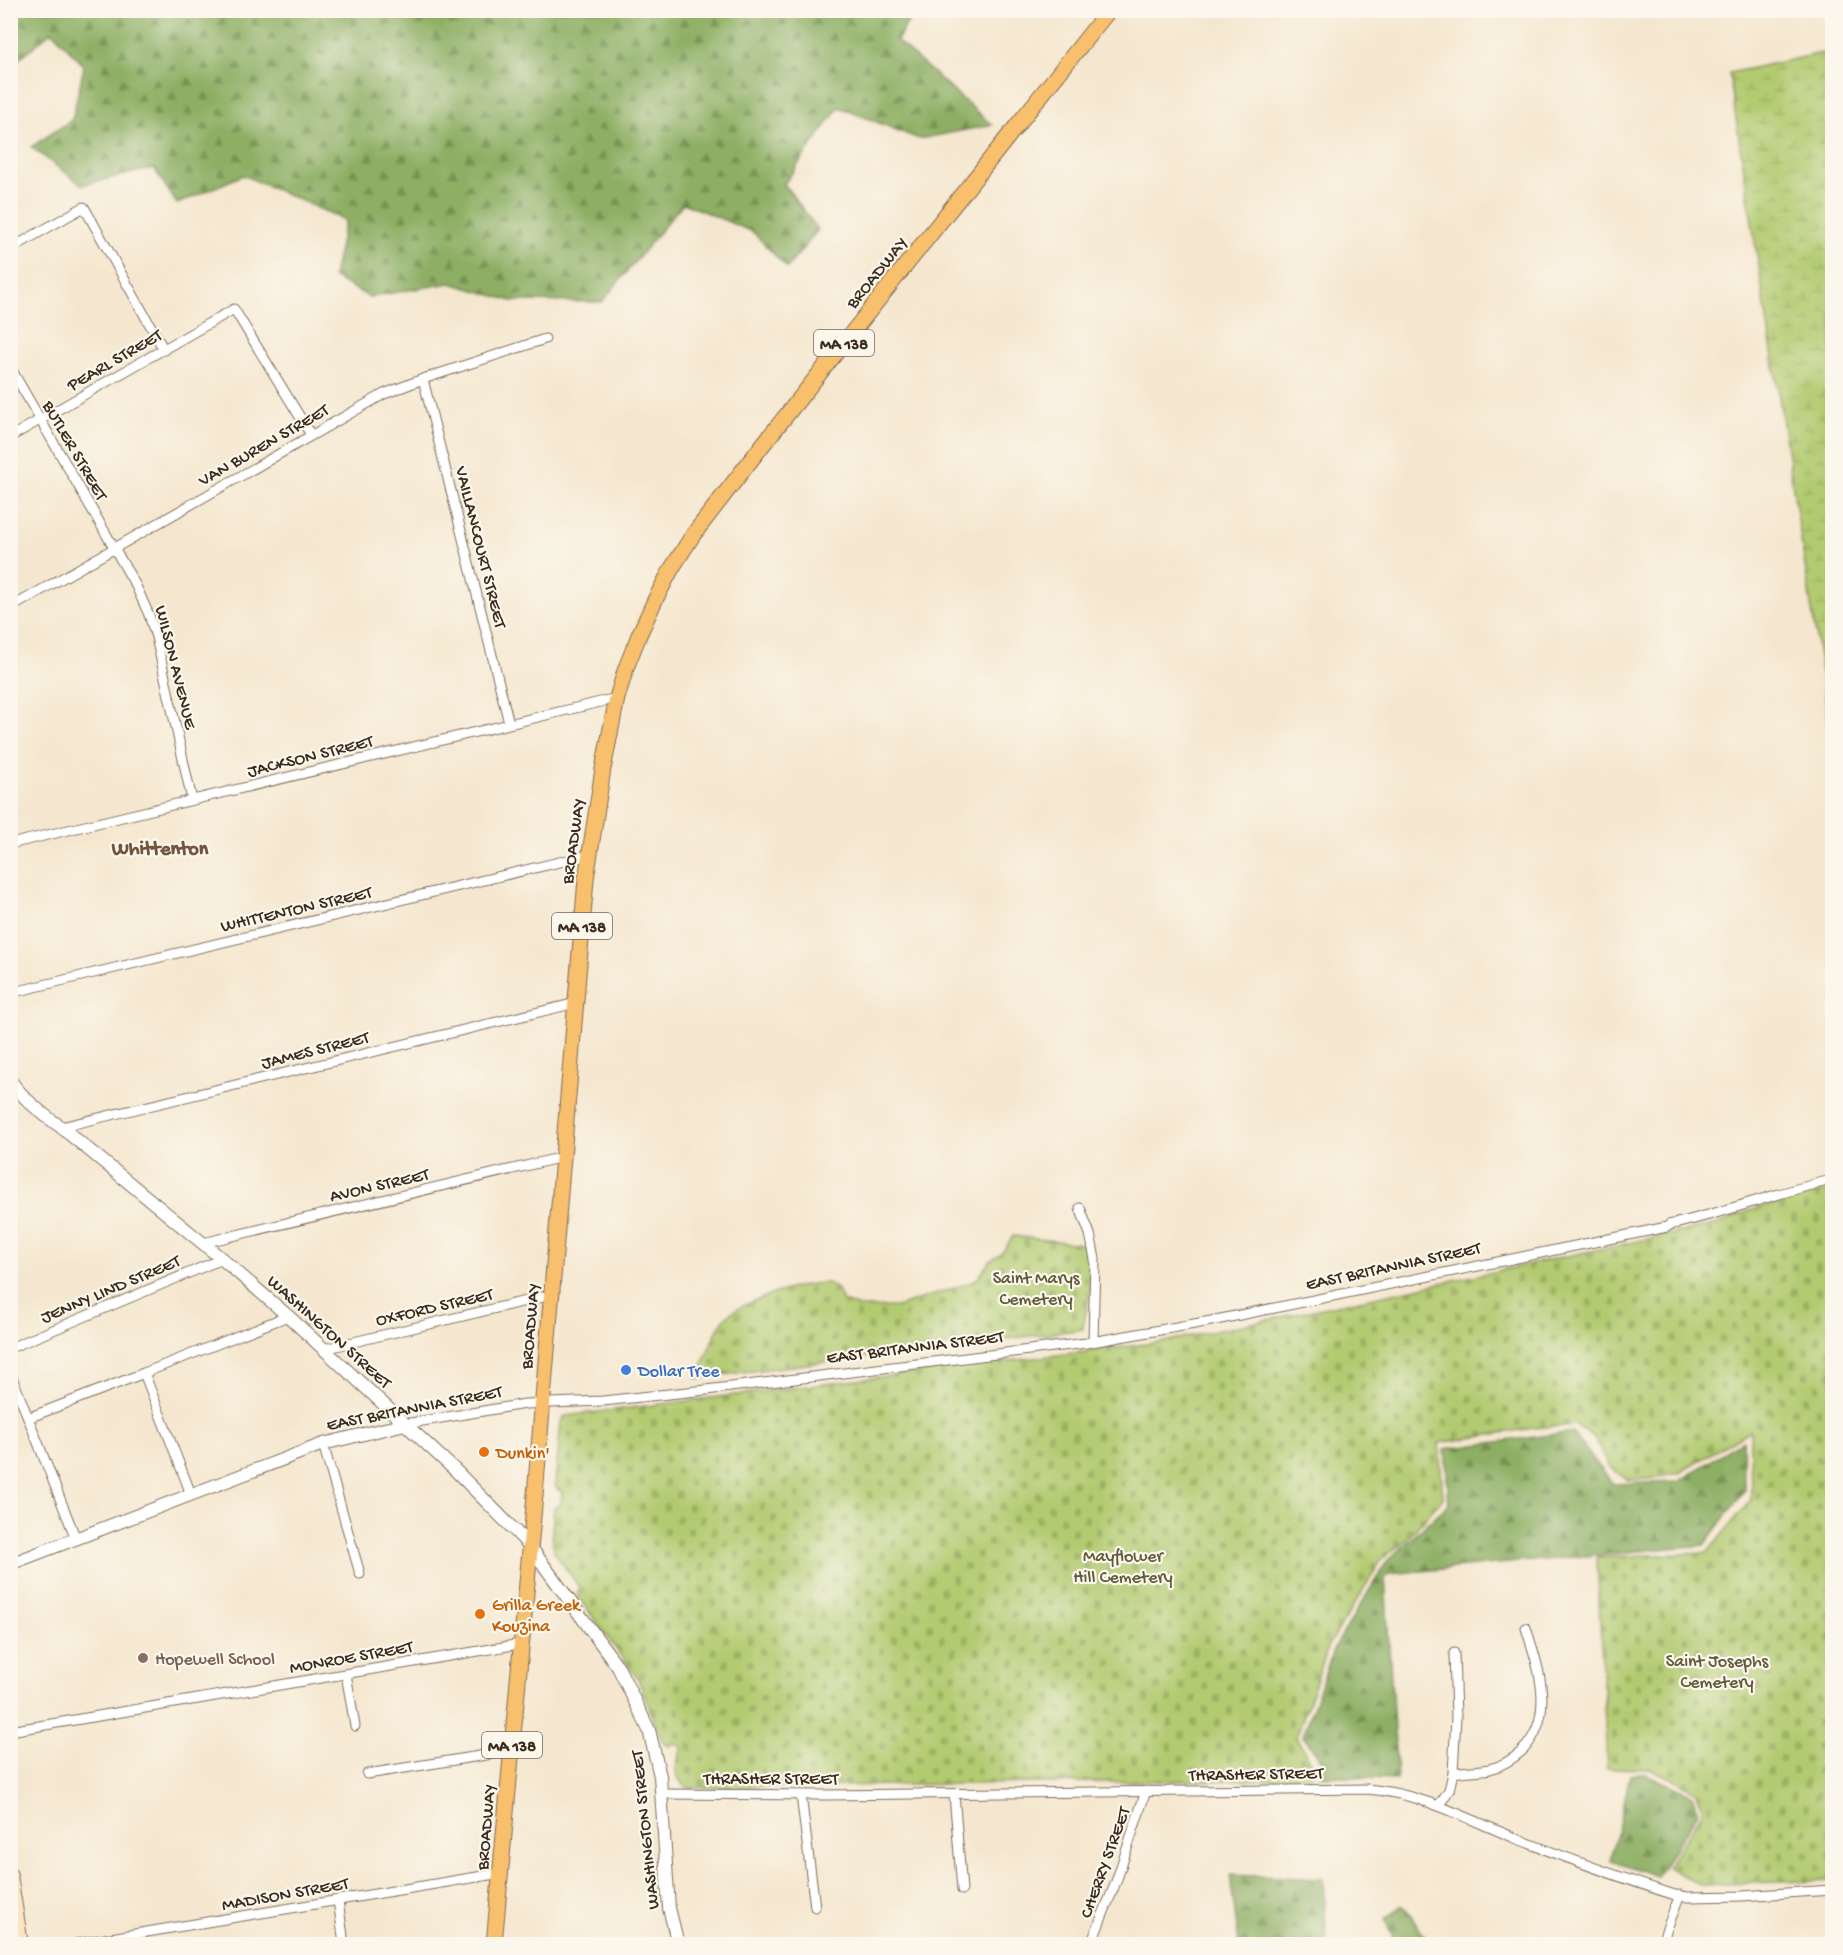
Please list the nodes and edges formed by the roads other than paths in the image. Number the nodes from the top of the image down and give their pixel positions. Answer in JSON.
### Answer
{"nodes":[{"id":1,"x":1109,"y":10,"type":"edge"},
{"id":2,"x":10,"y":249,"type":"edge"},
{"id":3,"x":546,"y":339,"type":"dead end"},
{"id":4,"x":164,"y":350,"type":"junction"},
{"id":5,"x":10,"y":367,"type":"edge"},
{"id":6,"x":423,"y":379,"type":"junction"},
{"id":7,"x":40,"y":420,"type":"junction"},
{"id":8,"x":311,"y":435,"type":"junction"},
{"id":9,"x":10,"y":438,"type":"edge"},
{"id":10,"x":113,"y":548,"type":"junction"},
{"id":11,"x":10,"y":608,"type":"edge"},
{"id":12,"x":617,"y":698,"type":"junction"},
{"id":13,"x":509,"y":723,"type":"junction"},
{"id":14,"x":192,"y":800,"type":"junction"},
{"id":15,"x":10,"y":844,"type":"edge"},
{"id":16,"x":589,"y":855,"type":"junction"},
{"id":17,"x":10,"y":993,"type":"edge"},
{"id":18,"x":576,"y":1003,"type":"junction"},
{"id":19,"x":10,"y":1080,"type":"edge"},
{"id":20,"x":62,"y":1127,"type":"junction"},
{"id":21,"x":563,"y":1157,"type":"junction"},
{"id":22,"x":1833,"y":1180,"type":"edge"},
{"id":23,"x":1080,"y":1208,"type":"dead end"},
{"id":24,"x":203,"y":1243,"type":"junction"},
{"id":25,"x":222,"y":1258,"type":"junction"},
{"id":26,"x":551,"y":1295,"type":"junction"},
{"id":27,"x":288,"y":1317,"type":"junction"},
{"id":28,"x":1093,"y":1341,"type":"junction"},
{"id":29,"x":10,"y":1348,"type":"edge"},
{"id":30,"x":324,"y":1349,"type":"junction"},
{"id":31,"x":10,"y":1371,"type":"edge"},
{"id":32,"x":144,"y":1373,"type":"junction"},
{"id":33,"x":542,"y":1404,"type":"junction"},
{"id":34,"x":28,"y":1418,"type":"junction"},
{"id":35,"x":405,"y":1424,"type":"junction"},
{"id":36,"x":322,"y":1444,"type":"junction"},
{"id":37,"x":191,"y":1494,"type":"junction"},
{"id":38,"x":76,"y":1539,"type":"junction"},
{"id":39,"x":529,"y":1545,"type":"junction"},
{"id":40,"x":10,"y":1564,"type":"edge"},
{"id":41,"x":360,"y":1574,"type":"dead end"},
{"id":42,"x":1526,"y":1628,"type":"dead end"},
{"id":43,"x":520,"y":1644,"type":"junction"},
{"id":44,"x":1454,"y":1653,"type":"dead end"},
{"id":45,"x":346,"y":1674,"type":"junction"},
{"id":46,"x":355,"y":1726,"type":"dead end"},
{"id":47,"x":10,"y":1731,"type":"edge"},
{"id":48,"x":511,"y":1751,"type":"junction"},
{"id":49,"x":1453,"y":1773,"type":"junction"},
{"id":50,"x":367,"y":1774,"type":"dead end"},
{"id":51,"x":1146,"y":1791,"type":"junction"},
{"id":52,"x":662,"y":1794,"type":"junction"},
{"id":53,"x":954,"y":1794,"type":"junction"},
{"id":54,"x":801,"y":1795,"type":"junction"},
{"id":55,"x":1439,"y":1805,"type":"junction"},
{"id":56,"x":501,"y":1873,"type":"junction"},
{"id":57,"x":10,"y":1875,"type":"edge"},
{"id":58,"x":962,"y":1890,"type":"dead end"},
{"id":59,"x":1833,"y":1890,"type":"edge"},
{"id":60,"x":1680,"y":1896,"type":"junction"},
{"id":61,"x":338,"y":1900,"type":"junction"},
{"id":62,"x":13,"y":1905,"type":"edge"},
{"id":63,"x":815,"y":1907,"type":"dead end"},
{"id":64,"x":21,"y":1944,"type":"edge"},
{"id":65,"x":75,"y":1944,"type":"edge"},
{"id":66,"x":344,"y":1944,"type":"edge"},
{"id":67,"x":494,"y":1944,"type":"edge"},
{"id":68,"x":678,"y":1944,"type":"edge"},
{"id":69,"x":1091,"y":1944,"type":"edge"},
{"id":70,"x":1661,"y":1944,"type":"edge"}],
"edges":[{"from":1,"to":12,"type":"main road","name":"BROADWAY","number":"MA 138"},
{"from":2,"to":4,"type":"street"},
{"from":3,"to":6,"type":"street","name":"VAN BUREN STREET"},
{"from":4,"to":7,"type":"street","name":"PEARL STREET"},
{"from":4,"to":8,"type":"street","name":"PEARL STREET"},
{"from":5,"to":7,"type":"street","name":"BUTLER STREET"},
{"from":6,"to":8,"type":"street","name":"VAN BUREN STREET"},
{"from":6,"to":13,"type":"street","name":"VAILLANCOURT STREET"},
{"from":7,"to":9,"type":"street","name":"PEARL STREET"},
{"from":7,"to":10,"type":"street","name":"BUTLER STREET"},
{"from":8,"to":10,"type":"street","name":"VAN BUREN STREET"},
{"from":10,"to":11,"type":"street","name":"VAN BUREN STREET"},
{"from":10,"to":14,"type":"street","name":"WILSON AVENUE"},
{"from":12,"to":13,"type":"street","name":"JACKSON STREET"},
{"from":12,"to":16,"type":"main road","name":"BROADWAY","number":"MA 138"},
{"from":13,"to":14,"type":"street","name":"JACKSON STREET"},
{"from":14,"to":15,"type":"street","name":"JACKSON STREET"},
{"from":16,"to":17,"type":"street","name":"WHITTENTON STREET"},
{"from":16,"to":18,"type":"main road","name":"BROADWAY","number":"MA 138"},
{"from":18,"to":20,"type":"street","name":"JAMES STREET"},
{"from":18,"to":21,"type":"main road","name":"BROADWAY","number":"MA 138"},
{"from":19,"to":20,"type":"street","name":"WASHINGTON STREET"},
{"from":20,"to":24,"type":"street","name":"WASHINGTON STREET"},
{"from":21,"to":24,"type":"street","name":"AVON STREET"},
{"from":21,"to":26,"type":"main road","name":"BROADWAY","number":"MA 138"},
{"from":22,"to":28,"type":"street","name":"EAST BRITANNIA STREET"},
{"from":23,"to":28,"type":"street"},
{"from":24,"to":25,"type":"street","name":"WASHINGTON STREET"},
{"from":25,"to":27,"type":"street","name":"WASHINGTON STREET"},
{"from":25,"to":29,"type":"street","name":"JENNY LIND STREET"},
{"from":26,"to":30,"type":"street","name":"OXFORD STREET"},
{"from":26,"to":33,"type":"main road","name":"BROADWAY","number":"MA 138"},
{"from":27,"to":30,"type":"street","name":"WASHINGTON STREET"},
{"from":27,"to":32,"type":"street"},
{"from":28,"to":33,"type":"street","name":"EAST BRITANNIA STREET"},
{"from":30,"to":35,"type":"street","name":"WASHINGTON STREET"},
{"from":31,"to":34,"type":"street"},
{"from":32,"to":34,"type":"street"},
{"from":32,"to":37,"type":"street"},
{"from":33,"to":35,"type":"street","name":"EAST BRITANNIA STREET"},
{"from":33,"to":39,"type":"main road","name":"BROADWAY","number":"MA 138"},
{"from":34,"to":38,"type":"street"},
{"from":35,"to":36,"type":"street","name":"EAST BRITANNIA STREET"},
{"from":35,"to":39,"type":"street","name":"WASHINGTON STREET"},
{"from":36,"to":37,"type":"street","name":"EAST BRITANNIA STREET"},
{"from":36,"to":41,"type":"street"},
{"from":37,"to":38,"type":"street","name":"EAST BRITANNIA STREET"},
{"from":38,"to":40,"type":"street","name":"EAST BRITANNIA STREET"},
{"from":39,"to":43,"type":"main road","name":"BROADWAY","number":"MA 138"},
{"from":39,"to":52,"type":"street","name":"WASHINGTON STREET"},
{"from":42,"to":49,"type":"street"},
{"from":43,"to":45,"type":"street","name":"MONROE STREET"},
{"from":43,"to":48,"type":"main road","name":"BROADWAY","number":"MA 138"},
{"from":44,"to":49,"type":"street"},
{"from":45,"to":46,"type":"street"},
{"from":45,"to":47,"type":"street","name":"MONROE STREET"},
{"from":48,"to":50,"type":"street"},
{"from":48,"to":56,"type":"main road","name":"BROADWAY","number":"MA 138"},
{"from":49,"to":55,"type":"street"},
{"from":51,"to":53,"type":"street","name":"THRASHER STREET"},
{"from":51,"to":55,"type":"street","name":"THRASHER STREET"},
{"from":51,"to":69,"type":"street","name":"CHERRY STREET"},
{"from":52,"to":54,"type":"street","name":"THRASHER STREET"},
{"from":52,"to":68,"type":"street","name":"WASHINGTON STREET"},
{"from":53,"to":54,"type":"street","name":"THRASHER STREET"},
{"from":53,"to":58,"type":"street"},
{"from":54,"to":63,"type":"street"},
{"from":55,"to":60,"type":"street","name":"THRASHER STREET"},
{"from":56,"to":61,"type":"street","name":"MADISON STREET"},
{"from":56,"to":67,"type":"main road","name":"BROADWAY","number":"MA 138"},
{"from":57,"to":62,"type":"main road"},
{"from":59,"to":60,"type":"street","name":"THRASHER STREET"},
{"from":60,"to":70,"type":"street"},
{"from":61,"to":65,"type":"street","name":"MADISON STREET"},
{"from":61,"to":66,"type":"street"},
{"from":62,"to":64,"type":"main road"}]}
